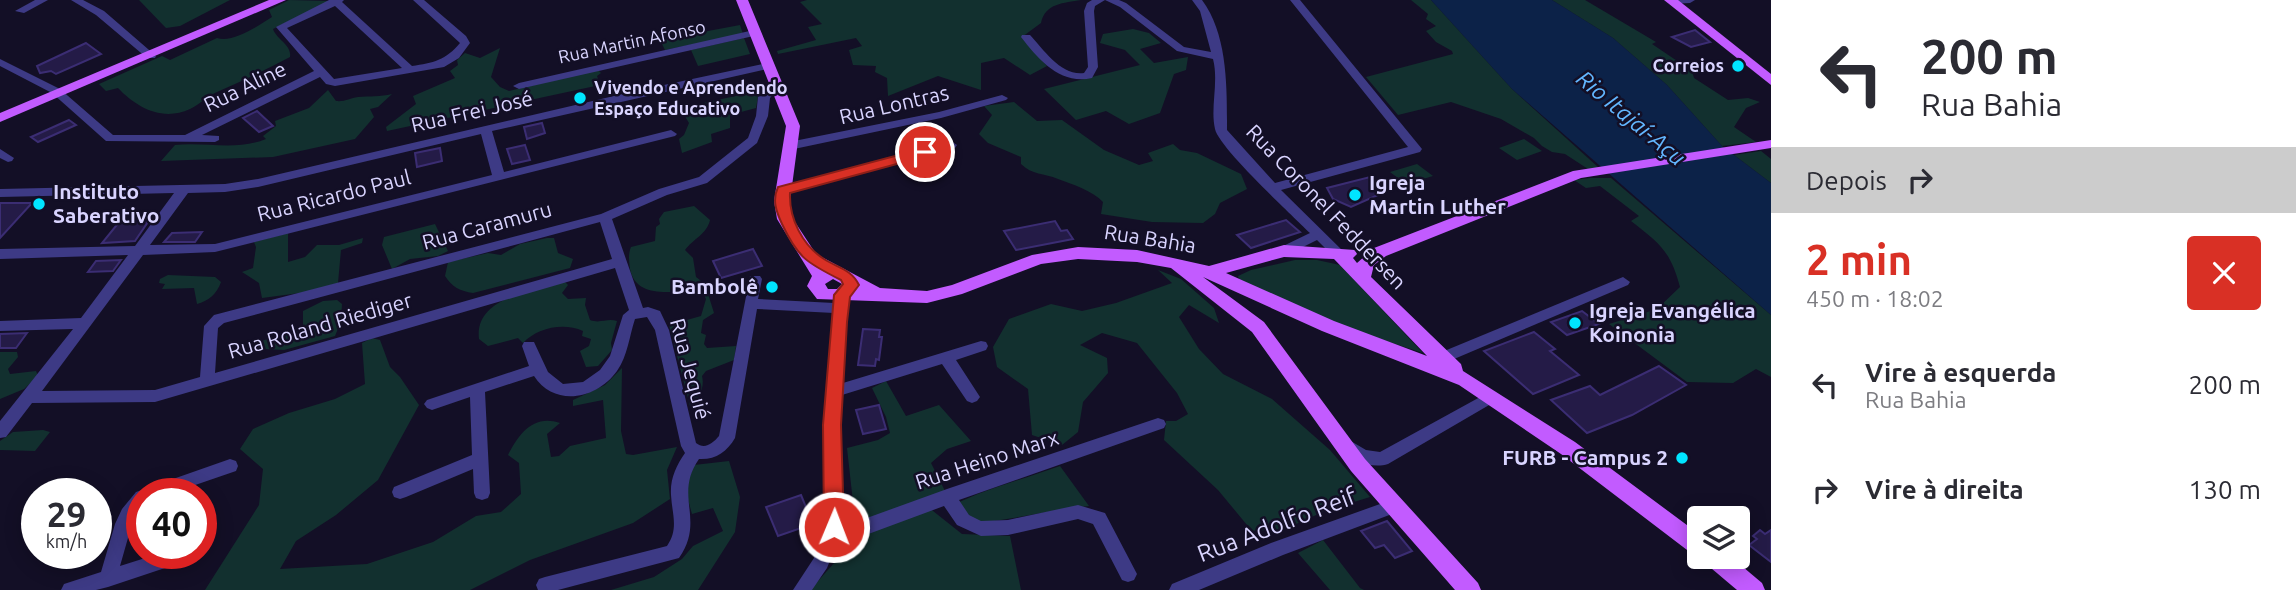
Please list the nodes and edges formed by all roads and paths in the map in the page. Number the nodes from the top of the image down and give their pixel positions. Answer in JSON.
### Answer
{"nodes":[{"id":1,"x":43,"y":0,"type":"edge"},
{"id":2,"x":76,"y":0,"type":"edge"},
{"id":3,"x":280,"y":0,"type":"edge"},
{"id":4,"x":418,"y":0,"type":"edge"},
{"id":5,"x":742,"y":0,"type":"edge"},
{"id":6,"x":1100,"y":0,"type":"edge"},
{"id":7,"x":1110,"y":0,"type":"edge"},
{"id":8,"x":1197,"y":0,"type":"edge"},
{"id":9,"x":1295,"y":0,"type":"edge"},
{"id":10,"x":1670,"y":0,"type":"edge"},
{"id":11,"x":1690,"y":0,"type":"edge"},
{"id":12,"x":336,"y":1,"type":"edge"},
{"id":13,"x":20,"y":11,"type":"dead end"},
{"id":14,"x":754,"y":33,"type":"junction"},
{"id":15,"x":1026,"y":37,"type":"dead end"},
{"id":16,"x":150,"y":56,"type":"junction"},
{"id":17,"x":1218,"y":57,"type":"junction"},
{"id":18,"x":0,"y":62,"type":"edge"},
{"id":19,"x":768,"y":66,"type":"junction"},
{"id":20,"x":411,"y":71,"type":"junction"},
{"id":21,"x":321,"y":72,"type":"junction"},
{"id":22,"x":1771,"y":81,"type":"edge"},
{"id":23,"x":519,"y":86,"type":"dead end"},
{"id":24,"x":779,"y":88,"type":"junction"},
{"id":25,"x":60,"y":95,"type":"junction"},
{"id":26,"x":1002,"y":98,"type":"dead end"},
{"id":27,"x":0,"y":118,"type":"edge"},
{"id":28,"x":486,"y":128,"type":"junction"},
{"id":29,"x":671,"y":134,"type":"dead end"},
{"id":30,"x":186,"y":138,"type":"junction"},
{"id":31,"x":215,"y":138,"type":"dead end"},
{"id":32,"x":794,"y":145,"type":"junction"},
{"id":33,"x":951,"y":145,"type":"dead end"},
{"id":34,"x":1767,"y":145,"type":"edge"},
{"id":35,"x":499,"y":177,"type":"junction"},
{"id":36,"x":1272,"y":188,"type":"junction"},
{"id":37,"x":184,"y":189,"type":"junction"},
{"id":38,"x":783,"y":190,"type":"junction"},
{"id":39,"x":0,"y":193,"type":"edge"},
{"id":40,"x":605,"y":217,"type":"junction"},
{"id":41,"x":1319,"y":234,"type":"junction"},
{"id":42,"x":138,"y":251,"type":"junction"},
{"id":43,"x":1284,"y":251,"type":"junction"},
{"id":44,"x":1380,"y":252,"type":"junction"},
{"id":45,"x":1338,"y":253,"type":"junction"},
{"id":46,"x":0,"y":254,"type":"edge"},
{"id":47,"x":619,"y":262,"type":"junction"},
{"id":48,"x":1171,"y":262,"type":"junction"},
{"id":49,"x":1224,"y":272,"type":"junction"},
{"id":50,"x":1363,"y":276,"type":"junction"},
{"id":51,"x":755,"y":279,"type":"dead end"},
{"id":52,"x":1623,"y":282,"type":"dead end"},
{"id":53,"x":833,"y":292,"type":"junction"},
{"id":54,"x":750,"y":304,"type":"junction"},
{"id":55,"x":1236,"y":309,"type":"junction"},
{"id":56,"x":637,"y":313,"type":"junction"},
{"id":57,"x":86,"y":323,"type":"junction"},
{"id":58,"x":0,"y":326,"type":"edge"},
{"id":59,"x":529,"y":346,"type":"dead end"},
{"id":60,"x":981,"y":346,"type":"dead end"},
{"id":61,"x":946,"y":357,"type":"junction"},
{"id":62,"x":1442,"y":358,"type":"junction"},
{"id":63,"x":537,"y":369,"type":"junction"},
{"id":64,"x":1466,"y":380,"type":"junction"},
{"id":65,"x":207,"y":381,"type":"junction"},
{"id":66,"x":477,"y":389,"type":"junction"},
{"id":67,"x":834,"y":392,"type":"junction"},
{"id":68,"x":27,"y":397,"type":"junction"},
{"id":69,"x":972,"y":397,"type":"dead end"},
{"id":70,"x":1491,"y":397,"type":"junction"},
{"id":71,"x":432,"y":404,"type":"dead end"},
{"id":72,"x":1158,"y":425,"type":"dead end"},
{"id":73,"x":0,"y":432,"type":"edge"},
{"id":74,"x":1339,"y":440,"type":"junction"},
{"id":75,"x":695,"y":452,"type":"junction"},
{"id":76,"x":480,"y":459,"type":"junction"},
{"id":77,"x":230,"y":466,"type":"dead end"},
{"id":78,"x":194,"y":478,"type":"edge"},
{"id":79,"x":400,"y":492,"type":"dead end"},
{"id":80,"x":482,"y":493,"type":"dead end"},
{"id":81,"x":947,"y":496,"type":"junction"},
{"id":82,"x":1394,"y":506,"type":"junction"},
{"id":83,"x":126,"y":520,"type":"edge"},
{"id":84,"x":1687,"y":537,"type":"edge"},
{"id":85,"x":830,"y":540,"type":"junction"},
{"id":86,"x":138,"y":569,"type":"edge"},
{"id":87,"x":1729,"y":569,"type":"edge"},
{"id":88,"x":1128,"y":574,"type":"dead end"},
{"id":89,"x":108,"y":579,"type":"junction"},
{"id":90,"x":545,"y":585,"type":"dead end"},
{"id":91,"x":71,"y":590,"type":"edge"},
{"id":92,"x":802,"y":590,"type":"edge"},
{"id":93,"x":1178,"y":590,"type":"edge"},
{"id":94,"x":1470,"y":590,"type":"edge"},
{"id":95,"x":1754,"y":590,"type":"edge"}],
"edges":[{"from":1,"to":13,"type":"street"},
{"from":2,"to":16,"type":"street"},
{"from":3,"to":16,"type":"main road"},
{"from":4,"to":20,"type":"street"},
{"from":5,"to":14,"type":"main road"},
{"from":6,"to":15,"type":"street"},
{"from":7,"to":17,"type":"street"},
{"from":8,"to":17,"type":"street","name":"Rua Coronel Feddersen"},
{"from":9,"to":36,"type":"street"},
{"from":10,"to":11,"type":"street"},
{"from":10,"to":22,"type":"main road"},
{"from":12,"to":20,"type":"street"},
{"from":12,"to":21,"type":"street"},
{"from":14,"to":19,"type":"main road"},
{"from":14,"to":23,"type":"street","name":"Rua Martin Afonso"},
{"from":16,"to":25,"type":"main road"},
{"from":17,"to":36,"type":"street","name":"Rua Coronel Feddersen"},
{"from":18,"to":25,"type":"street"},
{"from":19,"to":24,"type":"main road"},
{"from":19,"to":28,"type":"street","name":"Rua Frei José"},
{"from":20,"to":21,"type":"street"},
{"from":21,"to":30,"type":"street","name":"Rua Aline"},
{"from":24,"to":32,"type":"main road"},
{"from":24,"to":40,"type":"street","name":"Rua Caramuru"},
{"from":25,"to":27,"type":"main road"},
{"from":25,"to":30,"type":"street"},
{"from":26,"to":32,"type":"street","name":"Rua Lontras"},
{"from":28,"to":35,"type":"street"},
{"from":28,"to":37,"type":"street","name":"Rua Frei José"},
{"from":29,"to":35,"type":"street","name":"Rua Ricardo Paul"},
{"from":30,"to":31,"type":"street"},
{"from":32,"to":38,"type":"main road"},
{"from":33,"to":38,"type":"street"},
{"from":34,"to":44,"type":"main road"},
{"from":35,"to":42,"type":"street","name":"Rua Ricardo Paul"},
{"from":36,"to":41,"type":"street","name":"Rua Coronel Feddersen"},
{"from":37,"to":39,"type":"street","name":"Rua Frei José"},
{"from":37,"to":42,"type":"street"},
{"from":38,"to":53,"type":"main road"},
{"from":40,"to":47,"type":"street"},
{"from":40,"to":65,"type":"street","name":"Rua Caramuru"},
{"from":41,"to":43,"type":"street"},
{"from":41,"to":45,"type":"street","name":"Rua Coronel Feddersen"},
{"from":42,"to":46,"type":"street","name":"Rua Ricardo Paul"},
{"from":42,"to":57,"type":"street"},
{"from":43,"to":45,"type":"main road"},
{"from":43,"to":49,"type":"main road"},
{"from":44,"to":45,"type":"main road"},
{"from":44,"to":50,"type":"main road"},
{"from":45,"to":50,"type":"main road","name":"Rua Coronel Feddersen"},
{"from":47,"to":56,"type":"street"},
{"from":47,"to":65,"type":"street","name":"Rua Roland Riediger"},
{"from":48,"to":49,"type":"main road","name":"Rua Bahia"},
{"from":48,"to":53,"type":"main road","name":"Rua Bahia"},
{"from":48,"to":55,"type":"main road"},
{"from":49,"to":55,"type":"main road"},
{"from":49,"to":64,"type":"main road","name":"Rua Bahia"},
{"from":50,"to":62,"type":"main road","name":"Rua Coronel Feddersen"},
{"from":51,"to":54,"type":"street","name":"Rua Jequié"},
{"from":52,"to":62,"type":"street"},
{"from":53,"to":54,"type":"street"},
{"from":53,"to":67,"type":"street"},
{"from":54,"to":75,"type":"street","name":"Rua Jequié"},
{"from":55,"to":74,"type":"main road"},
{"from":56,"to":63,"type":"street","name":"Rua Jequié"},
{"from":56,"to":75,"type":"street","name":"Rua Jequié"},
{"from":57,"to":58,"type":"street"},
{"from":57,"to":68,"type":"street"},
{"from":59,"to":63,"type":"street"},
{"from":60,"to":61,"type":"street"},
{"from":61,"to":67,"type":"street"},
{"from":61,"to":69,"type":"street"},
{"from":62,"to":64,"type":"main road","name":"Rua Coronel Feddersen"},
{"from":63,"to":66,"type":"street"},
{"from":64,"to":70,"type":"main road"},
{"from":65,"to":68,"type":"street","name":"Rua Roland Riediger"},
{"from":66,"to":71,"type":"street"},
{"from":66,"to":76,"type":"street"},
{"from":67,"to":85,"type":"street"},
{"from":68,"to":73,"type":"street"},
{"from":70,"to":74,"type":"street"},
{"from":70,"to":84,"type":"main road"},
{"from":72,"to":81,"type":"street","name":"Rua Heino Marx"},
{"from":74,"to":82,"type":"main road"},
{"from":75,"to":90,"type":"street"},
{"from":76,"to":79,"type":"street"},
{"from":76,"to":80,"type":"street"},
{"from":77,"to":78,"type":"street"},
{"from":81,"to":85,"type":"street","name":"Rua Heino Marx"},
{"from":81,"to":88,"type":"street"},
{"from":82,"to":93,"type":"street","name":"Rua Adolfo Reif"},
{"from":82,"to":94,"type":"main road"},
{"from":83,"to":89,"type":"street"},
{"from":85,"to":92,"type":"street"},
{"from":86,"to":89,"type":"street"},
{"from":87,"to":95,"type":"main road"},
{"from":89,"to":91,"type":"street"}]}
